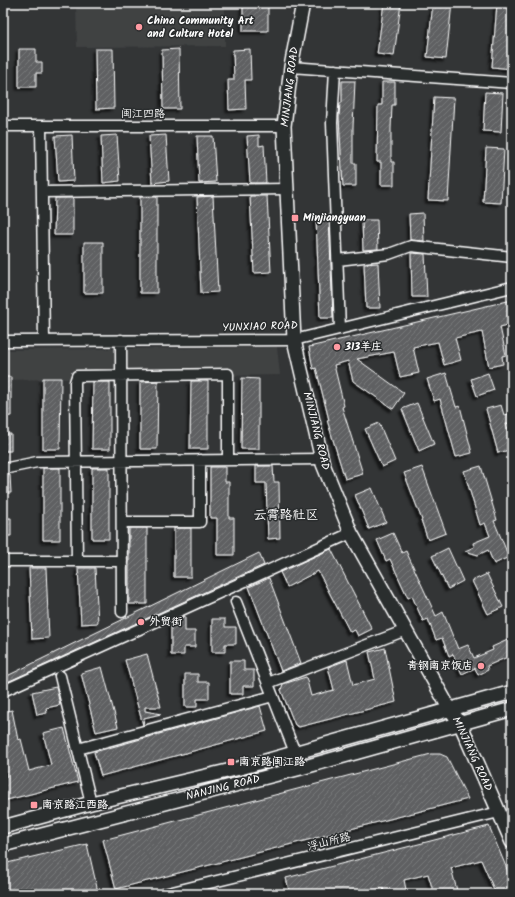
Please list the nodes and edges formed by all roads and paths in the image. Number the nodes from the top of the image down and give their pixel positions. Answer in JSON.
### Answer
{"nodes":[{"id":1,"x":303,"y":3,"type":"edge"},
{"id":2,"x":291,"y":67,"type":"junction"},
{"id":3,"x":335,"y":70,"type":"junction"},
{"id":4,"x":512,"y":83,"type":"edge"},
{"id":5,"x":3,"y":126,"type":"edge"},
{"id":6,"x":41,"y":126,"type":"junction"},
{"id":7,"x":284,"y":126,"type":"junction"},
{"id":8,"x":287,"y":188,"type":"junction"},
{"id":9,"x":42,"y":192,"type":"junction"},
{"id":10,"x":512,"y":257,"type":"edge"},
{"id":11,"x":338,"y":260,"type":"junction"},
{"id":12,"x":512,"y":287,"type":"edge"},
{"id":13,"x":340,"y":329,"type":"junction"},
{"id":14,"x":121,"y":340,"type":"junction"},
{"id":15,"x":294,"y":340,"type":"junction"},
{"id":16,"x":3,"y":341,"type":"edge"},
{"id":17,"x":44,"y":341,"type":"junction"},
{"id":18,"x":122,"y":375,"type":"junction"},
{"id":19,"x":322,"y":459,"type":"junction"},
{"id":20,"x":200,"y":460,"type":"junction"},
{"id":21,"x":228,"y":460,"type":"junction"},
{"id":22,"x":122,"y":461,"type":"junction"},
{"id":23,"x":76,"y":462,"type":"junction"},
{"id":24,"x":3,"y":469,"type":"edge"},
{"id":25,"x":122,"y":522,"type":"junction"},
{"id":26,"x":351,"y":533,"type":"junction"},
{"id":27,"x":3,"y":561,"type":"edge"},
{"id":28,"x":76,"y":561,"type":"junction"},
{"id":29,"x":122,"y":561,"type":"junction"},
{"id":30,"x":236,"y":602,"type":"dead end"},
{"id":31,"x":122,"y":612,"type":"dead end"},
{"id":32,"x":406,"y":630,"type":"junction"},
{"id":33,"x":60,"y":676,"type":"dead end"},
{"id":34,"x":268,"y":683,"type":"junction"},
{"id":35,"x":3,"y":691,"type":"edge"},
{"id":36,"x":512,"y":692,"type":"edge"},
{"id":37,"x":273,"y":696,"type":"junction"},
{"id":38,"x":449,"y":708,"type":"junction"},
{"id":39,"x":512,"y":709,"type":"edge"},
{"id":40,"x":460,"y":723,"type":"junction"},
{"id":41,"x":78,"y":749,"type":"junction"},
{"id":42,"x":295,"y":754,"type":"junction"},
{"id":43,"x":301,"y":768,"type":"junction"},
{"id":44,"x":91,"y":804,"type":"junction"},
{"id":45,"x":499,"y":812,"type":"junction"},
{"id":46,"x":3,"y":827,"type":"edge"},
{"id":47,"x":512,"y":842,"type":"edge"},
{"id":48,"x":3,"y":845,"type":"edge"},
{"id":49,"x":164,"y":894,"type":"edge"}],
"edges":[{"from":1,"to":2,"type":"main road","name":"MINJIANG ROAD"},
{"from":2,"to":3,"type":"street"},
{"from":2,"to":7,"type":"main road","name":"MINJIANG ROAD"},
{"from":3,"to":4,"type":"street"},
{"from":3,"to":11,"type":"street"},
{"from":5,"to":6,"type":"street","name":"闽江四路"},
{"from":6,"to":7,"type":"street","name":"闽江四路"},
{"from":6,"to":9,"type":"street"},
{"from":7,"to":8,"type":"main road","name":"MINJIANG ROAD"},
{"from":8,"to":9,"type":"street"},
{"from":8,"to":15,"type":"main road","name":"MINJIANG ROAD"},
{"from":9,"to":17,"type":"street"},
{"from":10,"to":11,"type":"street"},
{"from":11,"to":13,"type":"street"},
{"from":12,"to":13,"type":"street","name":"YUNXIAO ROAD"},
{"from":13,"to":15,"type":"street","name":"YUNXIAO ROAD"},
{"from":14,"to":15,"type":"street","name":"YUNXIAO ROAD"},
{"from":14,"to":17,"type":"street","name":"YUNXIAO ROAD"},
{"from":14,"to":18,"type":"street"},
{"from":15,"to":19,"type":"main road","name":"MINJIANG ROAD"},
{"from":16,"to":17,"type":"street","name":"YUNXIAO ROAD"},
{"from":18,"to":21,"type":"street"},
{"from":18,"to":22,"type":"street"},
{"from":18,"to":23,"type":"street"},
{"from":19,"to":21,"type":"street"},
{"from":19,"to":26,"type":"main road","name":"MINJIANG ROAD"},
{"from":20,"to":21,"type":"street"},
{"from":20,"to":22,"type":"street"},
{"from":20,"to":25,"type":"street"},
{"from":22,"to":23,"type":"street"},
{"from":22,"to":25,"type":"street"},
{"from":23,"to":24,"type":"street"},
{"from":23,"to":28,"type":"street"},
{"from":25,"to":29,"type":"street"},
{"from":26,"to":32,"type":"main road","name":"MINJIANG ROAD"},
{"from":26,"to":35,"type":"street"},
{"from":27,"to":28,"type":"street"},
{"from":28,"to":29,"type":"street"},
{"from":29,"to":31,"type":"street"},
{"from":30,"to":34,"type":"street"},
{"from":32,"to":34,"type":"street"},
{"from":32,"to":38,"type":"main road","name":"MINJIANG ROAD"},
{"from":33,"to":41,"type":"street"},
{"from":34,"to":37,"type":"street"},
{"from":36,"to":38,"type":"main road","name":"NANJING ROAD"},
{"from":37,"to":41,"type":"street"},
{"from":37,"to":42,"type":"street"},
{"from":38,"to":40,"type":"main road","name":"MINJIANG ROAD"},
{"from":38,"to":42,"type":"main road","name":"NANJING ROAD"},
{"from":39,"to":40,"type":"main road","name":"NANJING ROAD"},
{"from":40,"to":43,"type":"main road","name":"NANJING ROAD"},
{"from":40,"to":45,"type":"main road","name":"MINJIANG ROAD"},
{"from":41,"to":44,"type":"street"},
{"from":42,"to":43,"type":"street"},
{"from":42,"to":44,"type":"main road","name":"NANJING ROAD"},
{"from":43,"to":48,"type":"main road","name":"NANJING ROAD"},
{"from":44,"to":46,"type":"main road","name":"NANJING ROAD"},
{"from":45,"to":47,"type":"main road","name":"MINJIANG ROAD"},
{"from":45,"to":49,"type":"street","name":"浮山所路"}]}
